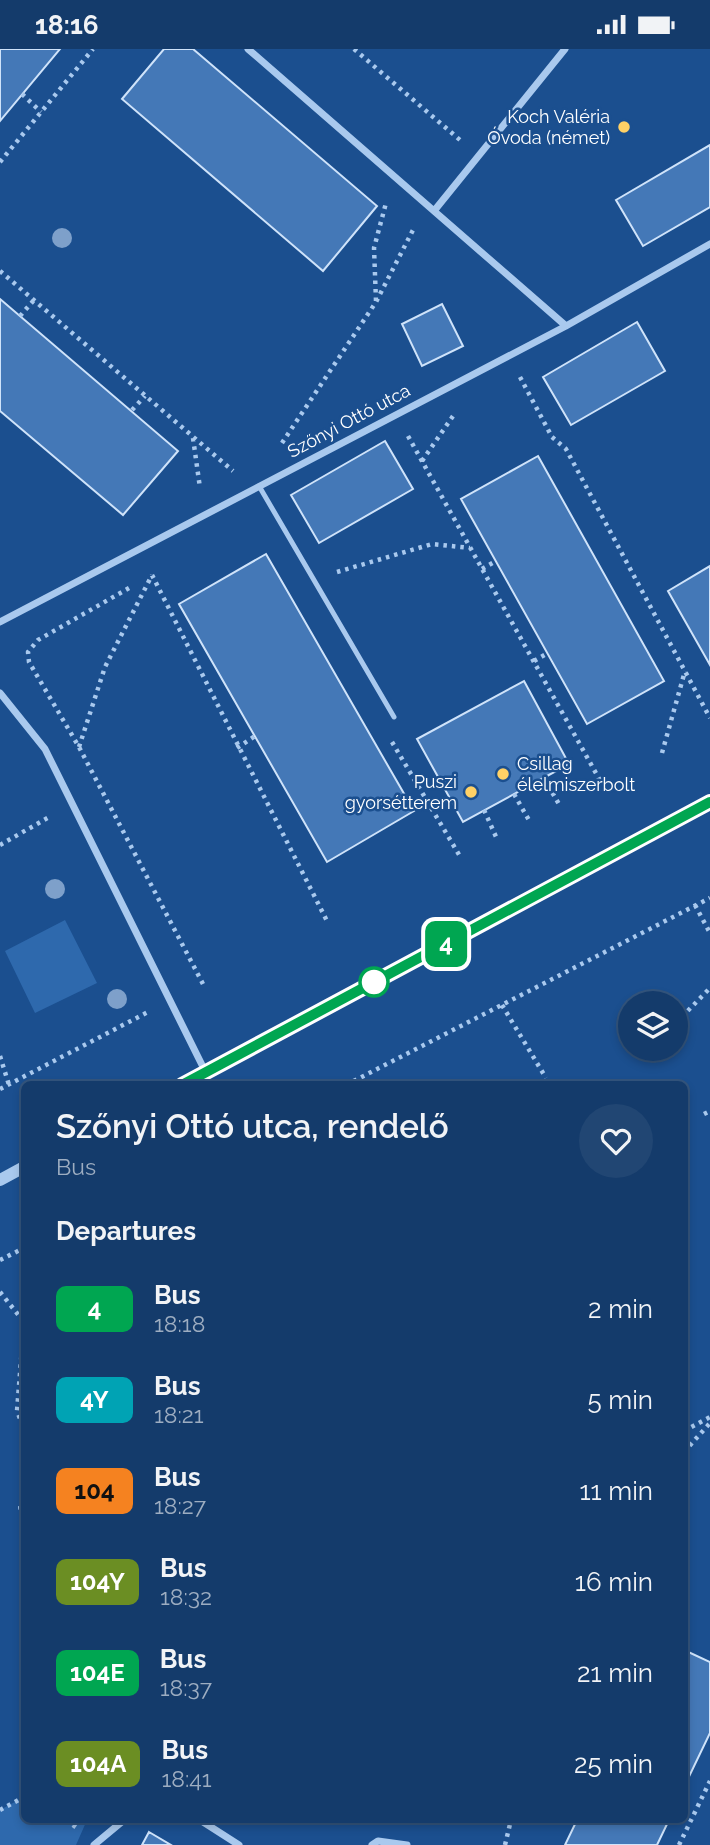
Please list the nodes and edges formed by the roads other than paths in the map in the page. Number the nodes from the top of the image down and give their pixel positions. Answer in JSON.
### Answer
{"nodes":[{"id":1,"x":248,"y":49,"type":"edge"},
{"id":2,"x":565,"y":49,"type":"edge"},
{"id":3,"x":434,"y":211,"type":"junction"},
{"id":4,"x":710,"y":244,"type":"edge"},
{"id":5,"x":566,"y":326,"type":"junction"},
{"id":6,"x":259,"y":486,"type":"junction"},
{"id":7,"x":0,"y":622,"type":"edge"},
{"id":8,"x":0,"y":693,"type":"edge"},
{"id":9,"x":394,"y":717,"type":"dead end"},
{"id":10,"x":710,"y":802,"type":"edge"},
{"id":11,"x":206,"y":1073,"type":"junction"},
{"id":12,"x":190,"y":1081,"type":"edge"},
{"id":13,"x":21,"y":1169,"type":"edge"},
{"id":14,"x":0,"y":1180,"type":"edge"},
{"id":15,"x":120,"y":1823,"type":"edge"},
{"id":16,"x":205,"y":1823,"type":"edge"},
{"id":17,"x":94,"y":1845,"type":"edge"},
{"id":18,"x":239,"y":1845,"type":"edge"},
{"id":19,"x":372,"y":1845,"type":"edge"},
{"id":20,"x":407,"y":1845,"type":"edge"}],
"edges":[{"from":1,"to":3,"type":"street"},
{"from":2,"to":3,"type":"street"},
{"from":3,"to":5,"type":"street"},
{"from":4,"to":5,"type":"street","name":"Szőnyi Ottó utca"},
{"from":5,"to":6,"type":"street","name":"Szőnyi Ottó utca"},
{"from":6,"to":7,"type":"street","name":"Szőnyi Ottó utca"},
{"from":6,"to":9,"type":"lane"},
{"from":8,"to":11,"type":"street"},
{"from":10,"to":11,"type":"street"},
{"from":11,"to":12,"type":"street"},
{"from":13,"to":14,"type":"street"},
{"from":15,"to":17,"type":"street"},
{"from":16,"to":18,"type":"street"},
{"from":19,"to":20,"type":"street"}]}
